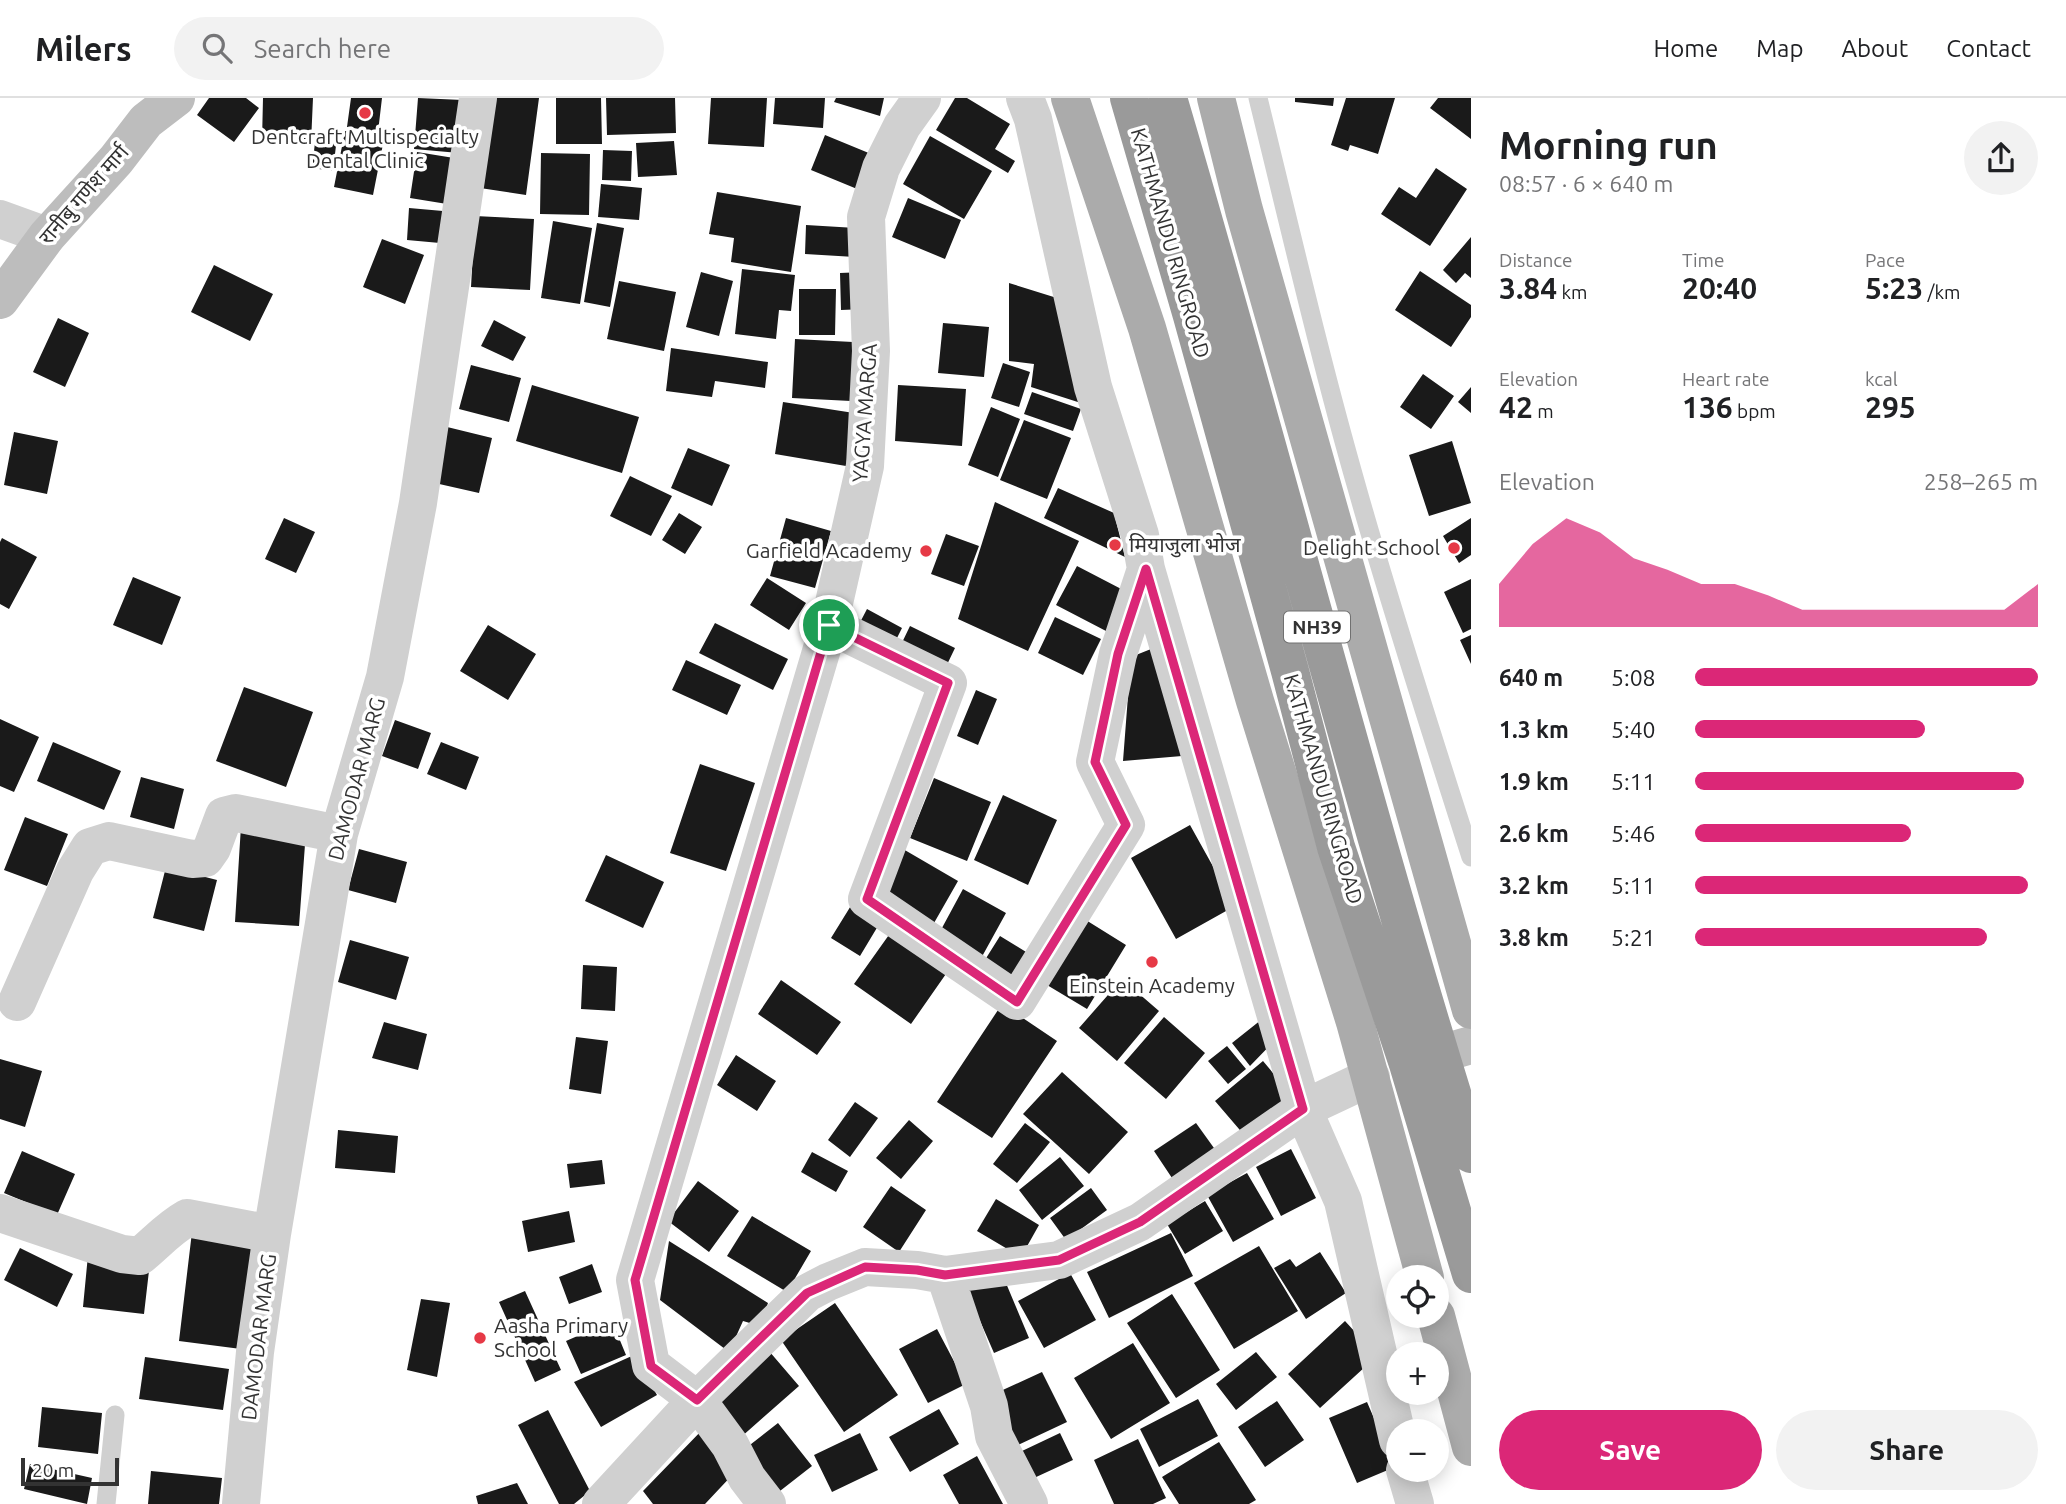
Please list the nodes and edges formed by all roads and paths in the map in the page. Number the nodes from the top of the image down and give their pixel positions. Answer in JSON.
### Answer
{"nodes":[{"id":1,"x":176,"y":98,"type":"edge"},
{"id":2,"x":478,"y":98,"type":"edge"},
{"id":3,"x":922,"y":98,"type":"edge"},
{"id":4,"x":1025,"y":98,"type":"edge"},
{"id":5,"x":1070,"y":98,"type":"edge"},
{"id":6,"x":1129,"y":98,"type":"edge"},
{"id":7,"x":1258,"y":98,"type":"edge"},
{"id":8,"x":1217,"y":101,"type":"edge"},
{"id":9,"x":1170,"y":106,"type":"edge"},
{"id":10,"x":0,"y":219,"type":"edge"},
{"id":11,"x":47,"y":236,"type":"junction"},
{"id":12,"x":0,"y":300,"type":"edge"},
{"id":13,"x":1192,"y":316,"type":"junction"},
{"id":14,"x":1147,"y":328,"type":"junction"},
{"id":15,"x":1146,"y":569,"type":"junction"},
{"id":16,"x":829,"y":625,"type":"junction"},
{"id":17,"x":339,"y":834,"type":"junction"},
{"id":18,"x":1471,"y":857,"type":"edge"},
{"id":19,"x":17,"y":1002,"type":"dead end"},
{"id":20,"x":1471,"y":1010,"type":"edge"},
{"id":21,"x":1440,"y":1054,"type":"edge"},
{"id":22,"x":1371,"y":1077,"type":"junction"},
{"id":23,"x":1303,"y":1109,"type":"junction"},
{"id":24,"x":1471,"y":1154,"type":"edge"},
{"id":25,"x":0,"y":1213,"type":"edge"},
{"id":26,"x":272,"y":1234,"type":"junction"},
{"id":27,"x":1422,"y":1265,"type":"edge"},
{"id":28,"x":1471,"y":1274,"type":"edge"},
{"id":29,"x":945,"y":1275,"type":"junction"},
{"id":30,"x":1439,"y":1328,"type":"edge"},
{"id":31,"x":697,"y":1400,"type":"junction"},
{"id":32,"x":115,"y":1415,"type":"dead end"},
{"id":33,"x":1393,"y":1419,"type":"edge"},
{"id":34,"x":1471,"y":1447,"type":"edge"},
{"id":35,"x":1409,"y":1482,"type":"edge"},
{"id":36,"x":106,"y":1504,"type":"edge"},
{"id":37,"x":241,"y":1504,"type":"edge"},
{"id":38,"x":601,"y":1504,"type":"edge"},
{"id":39,"x":767,"y":1504,"type":"edge"},
{"id":40,"x":1029,"y":1504,"type":"edge"},
{"id":41,"x":1415,"y":1504,"type":"edge"}],
"edges":[{"from":1,"to":11,"type":"street","name":"रानीबु गणेश मार्ग"},
{"from":2,"to":17,"type":"street","name":"DAMODAR MARG"},
{"from":3,"to":16,"type":"street","name":"YAGYA MARGA"},
{"from":4,"to":15,"type":"street"},
{"from":5,"to":14,"type":"main road"},
{"from":6,"to":13,"type":"highway","name":"KATHMANDU RINGROAD","number":"NH39"},
{"from":7,"to":18,"type":"lane"},
{"from":8,"to":9,"type":"lane"},
{"from":8,"to":20,"type":"main road"},
{"from":9,"to":21,"type":"highway","name":"KATHMANDU RINGROAD","number":"NH39"},
{"from":10,"to":11,"type":"street"},
{"from":11,"to":12,"type":"street","name":"रानीबु गणेश मार्ग"},
{"from":13,"to":14,"type":"lane"},
{"from":13,"to":21,"type":"highway","name":"KATHMANDU RINGROAD","number":"NH39"},
{"from":14,"to":22,"type":"main road"},
{"from":15,"to":16,"type":"street"},
{"from":15,"to":23,"type":"street"},
{"from":16,"to":31,"type":"street","name":"YAGYA MARGA"},
{"from":17,"to":19,"type":"street"},
{"from":17,"to":26,"type":"street","name":"DAMODAR MARG"},
{"from":21,"to":22,"type":"street"},
{"from":21,"to":24,"type":"highway","name":"KATHMANDU RINGROAD","number":"NH39"},
{"from":21,"to":28,"type":"highway","name":"KATHMANDU RINGROAD","number":"NH39"},
{"from":22,"to":23,"type":"street"},
{"from":22,"to":27,"type":"main road"},
{"from":23,"to":29,"type":"street"},
{"from":23,"to":33,"type":"street"},
{"from":25,"to":26,"type":"street"},
{"from":26,"to":37,"type":"street","name":"DAMODAR MARG"},
{"from":29,"to":31,"type":"street"},
{"from":29,"to":40,"type":"street"},
{"from":30,"to":34,"type":"main road"},
{"from":31,"to":38,"type":"street"},
{"from":31,"to":39,"type":"street","name":"YAGYA MARGA"},
{"from":32,"to":36,"type":"lane"},
{"from":35,"to":41,"type":"street"}]}
